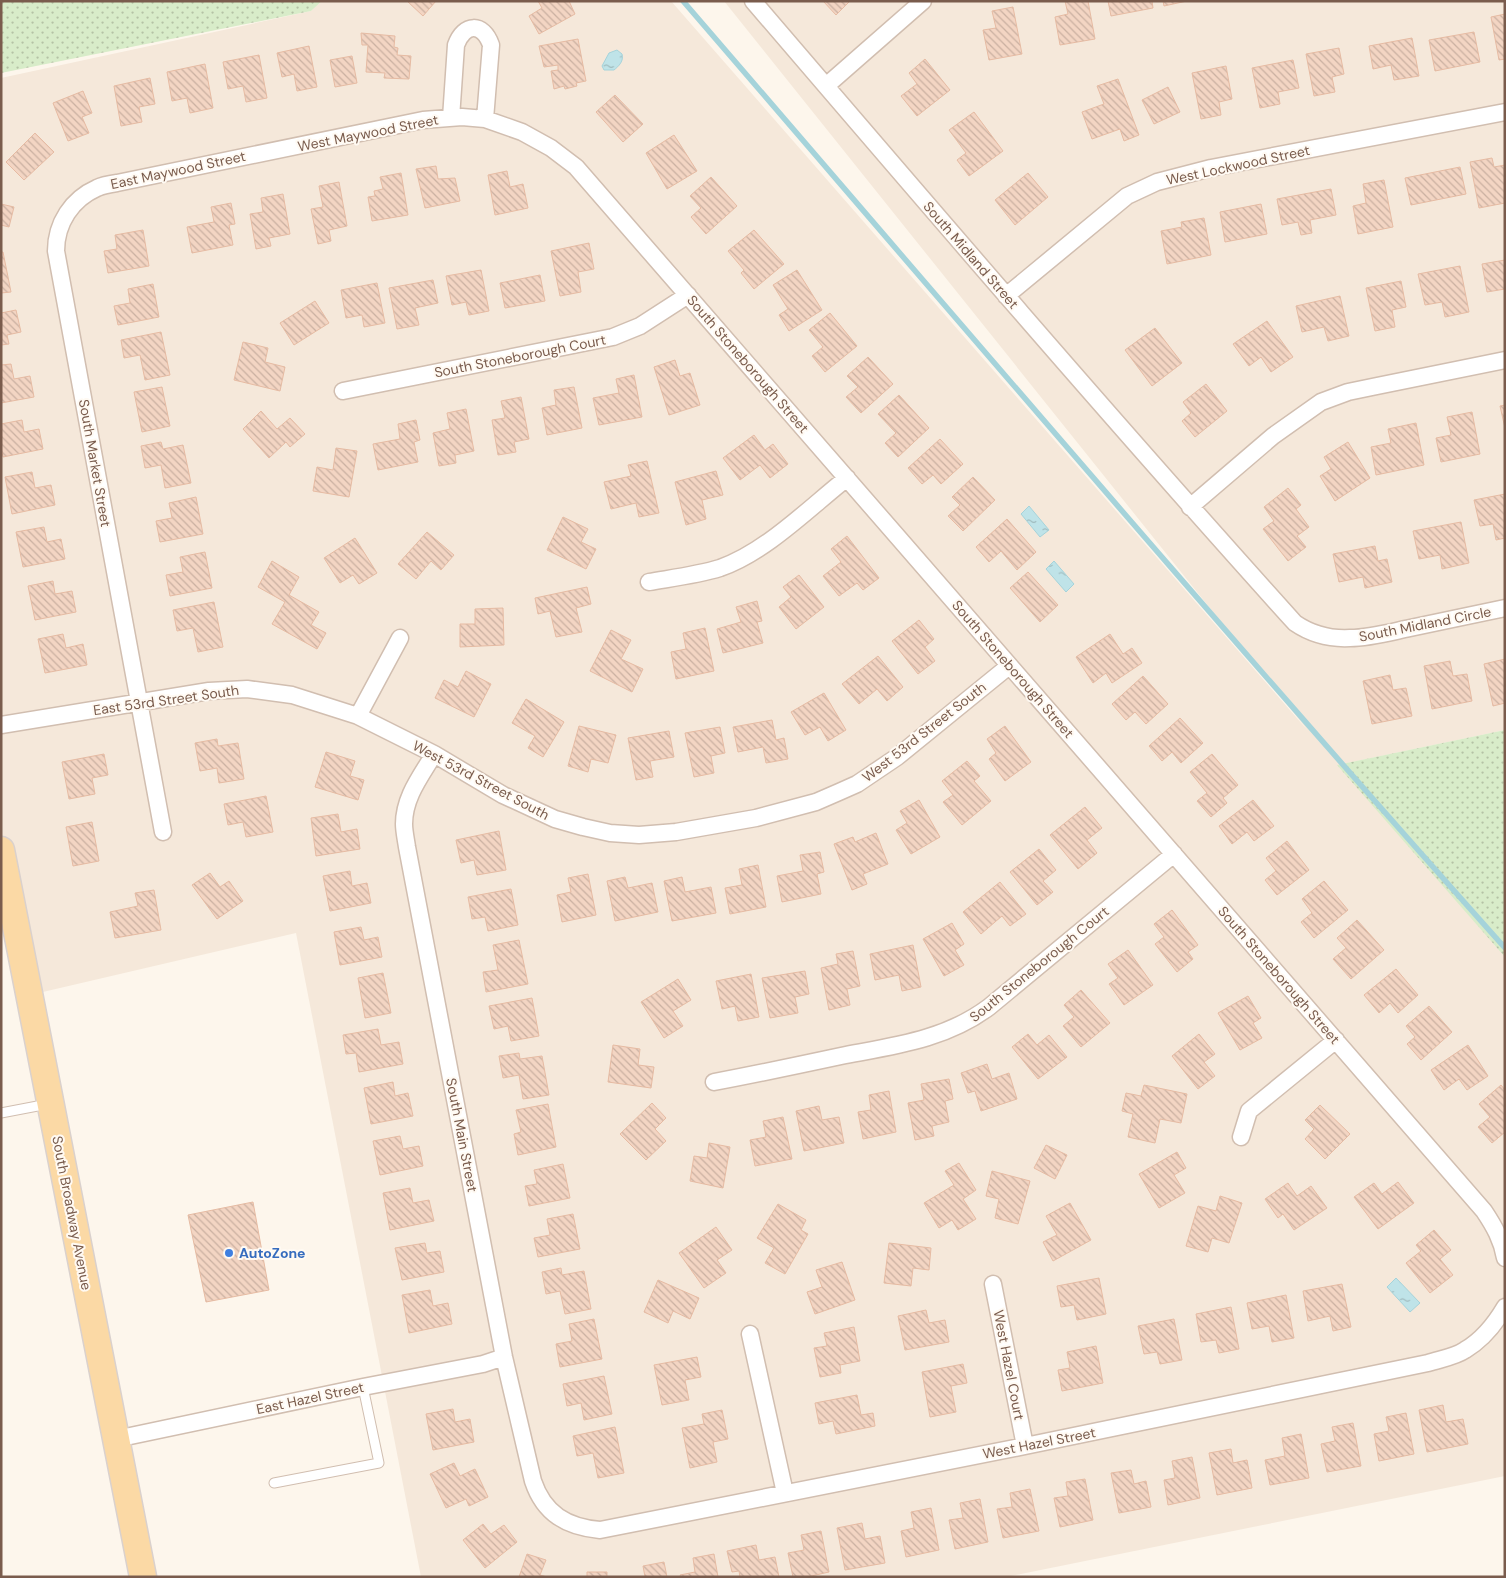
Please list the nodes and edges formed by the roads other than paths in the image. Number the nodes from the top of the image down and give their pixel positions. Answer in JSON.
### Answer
{"nodes":[{"id":1,"x":753,"y":1,"type":"edge"},
{"id":2,"x":923,"y":1,"type":"edge"},
{"id":3,"x":826,"y":86,"type":"junction"},
{"id":4,"x":1505,"y":112,"type":"edge"},
{"id":5,"x":451,"y":118,"type":"junction"},
{"id":6,"x":485,"y":119,"type":"junction"},
{"id":7,"x":281,"y":149,"type":"joint"},
{"id":8,"x":61,"y":223,"type":"joint"},
{"id":9,"x":688,"y":295,"type":"junction"},
{"id":10,"x":1006,"y":296,"type":"junction"},
{"id":11,"x":1505,"y":360,"type":"edge"},
{"id":12,"x":343,"y":392,"type":"dead end"},
{"id":13,"x":847,"y":478,"type":"junction"},
{"id":14,"x":1190,"y":507,"type":"junction"},
{"id":15,"x":649,"y":582,"type":"dead end"},
{"id":16,"x":1505,"y":608,"type":"edge"},
{"id":17,"x":400,"y":638,"type":"dead end"},
{"id":18,"x":1010,"y":666,"type":"junction"},
{"id":19,"x":140,"y":703,"type":"junction"},
{"id":20,"x":358,"y":716,"type":"junction"},
{"id":21,"x":1,"y":725,"type":"edge"},
{"id":22,"x":434,"y":754,"type":"junction"},
{"id":23,"x":163,"y":832,"type":"dead end"},
{"id":24,"x":1,"y":850,"type":"edge"},
{"id":25,"x":1174,"y":854,"type":"junction"},
{"id":26,"x":1336,"y":1040,"type":"junction"},
{"id":27,"x":714,"y":1082,"type":"dead end"},
{"id":28,"x":50,"y":1103,"type":"junction"},
{"id":29,"x":1,"y":1113,"type":"edge"},
{"id":30,"x":1241,"y":1137,"type":"dead end"},
{"id":31,"x":1505,"y":1258,"type":"edge"},
{"id":32,"x":992,"y":1284,"type":"dead end"},
{"id":33,"x":1505,"y":1307,"type":"edge"},
{"id":34,"x":750,"y":1334,"type":"dead end"},
{"id":35,"x":504,"y":1357,"type":"junction"},
{"id":36,"x":363,"y":1387,"type":"junction"},
{"id":37,"x":116,"y":1439,"type":"junction"},
{"id":38,"x":1025,"y":1446,"type":"junction"},
{"id":39,"x":274,"y":1483,"type":"dead end"},
{"id":40,"x":784,"y":1493,"type":"junction"},
{"id":41,"x":554,"y":1514,"type":"joint"},
{"id":42,"x":142,"y":1577,"type":"edge"}],
"edges":[{"from":1,"to":3,"type":"street","name":"South Midland Street"},
{"from":2,"to":3,"type":"street"},
{"from":3,"to":10,"type":"street","name":"South Midland Street"},
{"from":4,"to":10,"type":"street","name":"West Lockwood Street"},
{"from":5,"to":6,"type":"street","name":"West Maywood Street"},
{"from":5,"to":6,"type":"street"},
{"from":5,"to":7,"type":"street","name":"West Maywood Street"},
{"from":6,"to":9,"type":"street","name":"South Stoneborough Street"},
{"from":7,"to":8,"type":"street","name":"East Maywood Street"},
{"from":8,"to":19,"type":"street","name":"South Market Street"},
{"from":9,"to":12,"type":"street","name":"South Stoneborough Court"},
{"from":9,"to":13,"type":"street","name":"South Stoneborough Street"},
{"from":10,"to":14,"type":"street","name":"South Midland Street"},
{"from":11,"to":14,"type":"street"},
{"from":13,"to":15,"type":"street"},
{"from":13,"to":18,"type":"street","name":"South Stoneborough Street"},
{"from":14,"to":16,"type":"street","name":"South Midland Circle"},
{"from":17,"to":20,"type":"street"},
{"from":18,"to":22,"type":"street","name":"West 53rd Street South"},
{"from":18,"to":25,"type":"street","name":"South Stoneborough Street"},
{"from":19,"to":20,"type":"street","name":"East 53rd Street South"},
{"from":19,"to":21,"type":"street","name":"East 53rd Street South"},
{"from":19,"to":23,"type":"street","name":"South Market Street"},
{"from":20,"to":22,"type":"street","name":"West 53rd Street South"},
{"from":22,"to":35,"type":"street","name":"South Main Street"},
{"from":24,"to":28,"type":"main road","name":"South Broadway Avenue"},
{"from":25,"to":26,"type":"street","name":"South Stoneborough Street"},
{"from":25,"to":27,"type":"street","name":"South Stoneborough Court"},
{"from":26,"to":30,"type":"street"},
{"from":26,"to":31,"type":"street","name":"South Stoneborough Street"},
{"from":28,"to":29,"type":"lane"},
{"from":28,"to":37,"type":"main road","name":"South Broadway Avenue"},
{"from":32,"to":38,"type":"street","name":"West Hazel Court"},
{"from":33,"to":38,"type":"street","name":"West Hazel Street"},
{"from":34,"to":40,"type":"street"},
{"from":35,"to":36,"type":"street","name":"East Hazel Street"},
{"from":35,"to":41,"type":"street","name":"South Main Street"},
{"from":36,"to":37,"type":"street","name":"East Hazel Street"},
{"from":36,"to":39,"type":"lane"},
{"from":37,"to":42,"type":"main road","name":"South Broadway Avenue"},
{"from":38,"to":40,"type":"street","name":"West Hazel Street"},
{"from":40,"to":41,"type":"street","name":"West Hazel Street"}]}
